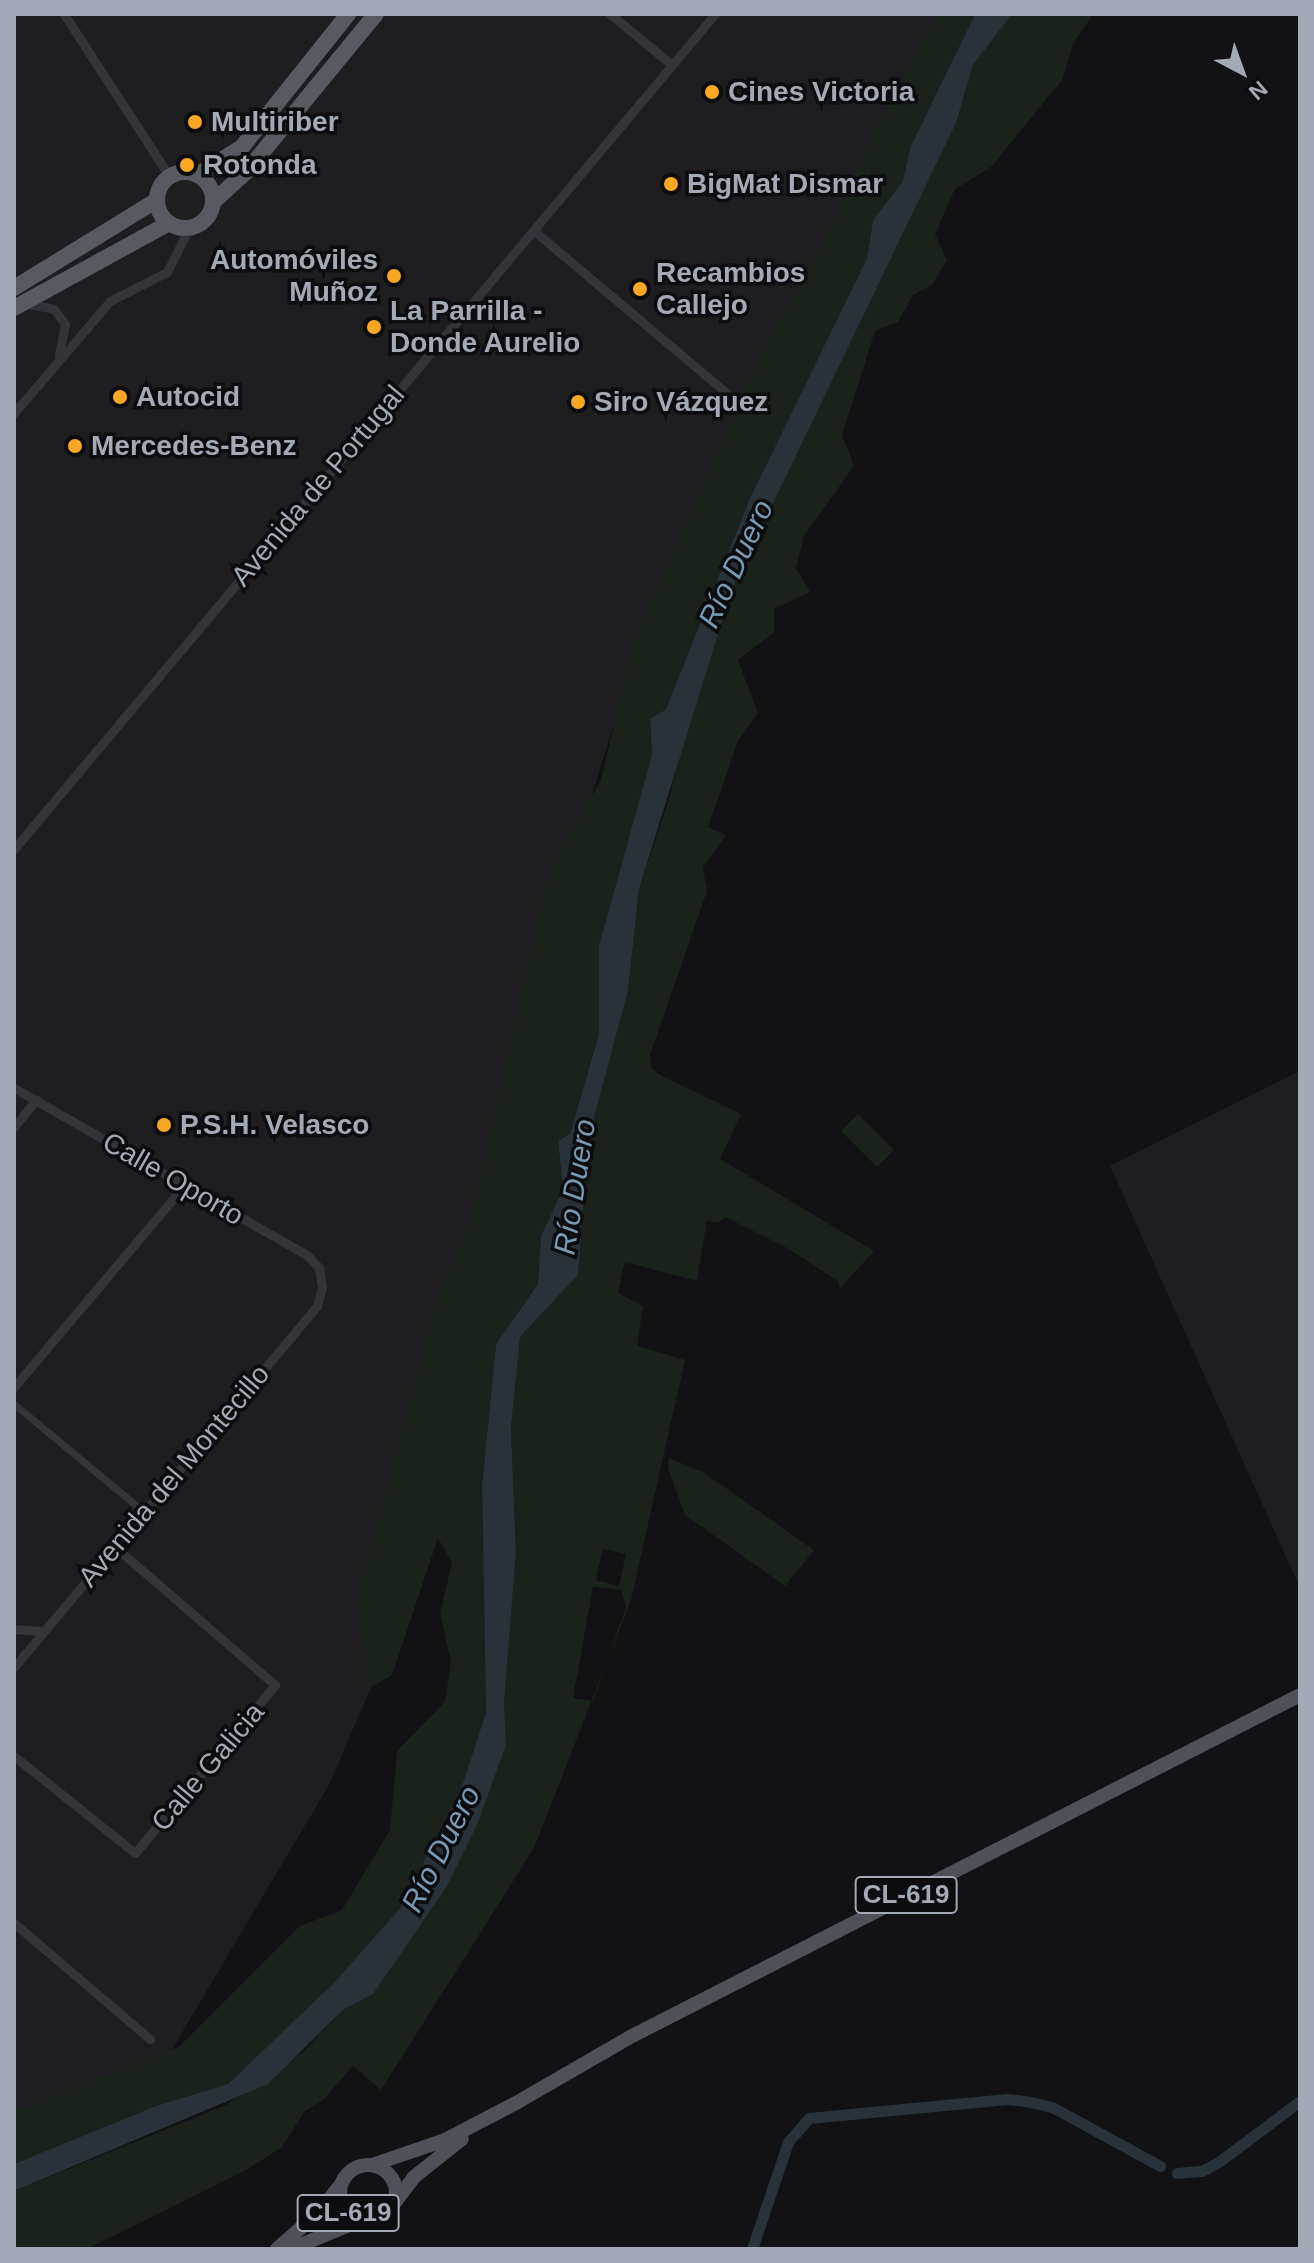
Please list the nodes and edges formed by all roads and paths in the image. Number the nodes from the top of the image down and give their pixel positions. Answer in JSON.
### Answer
{"nodes":[{"id":1,"x":64,"y":14,"type":"edge"},
{"id":2,"x":348,"y":14,"type":"edge"},
{"id":3,"x":376,"y":14,"type":"edge"},
{"id":4,"x":610,"y":14,"type":"edge"},
{"id":5,"x":715,"y":14,"type":"edge"},
{"id":6,"x":672,"y":65,"type":"junction"},
{"id":7,"x":197,"y":175,"type":"junction"},
{"id":8,"x":170,"y":177,"type":"junction"},
{"id":9,"x":157,"y":200,"type":"junction"},
{"id":10,"x":213,"y":202,"type":"junction"},
{"id":11,"x":169,"y":223,"type":"junction"},
{"id":12,"x":189,"y":228,"type":"junction"},
{"id":13,"x":533,"y":230,"type":"junction"},
{"id":14,"x":16,"y":300,"type":"edge"},
{"id":15,"x":50,"y":370,"type":"junction"},
{"id":16,"x":729,"y":395,"type":"dead end"},
{"id":17,"x":14,"y":413,"type":"edge"},
{"id":18,"x":14,"y":849,"type":"edge"},
{"id":19,"x":14,"y":1088,"type":"edge"},
{"id":20,"x":36,"y":1100,"type":"junction"},
{"id":21,"x":14,"y":1127,"type":"edge"},
{"id":22,"x":184,"y":1186,"type":"junction"},
{"id":23,"x":322,"y":1279,"type":"joint"},
{"id":24,"x":14,"y":1387,"type":"edge"},
{"id":25,"x":14,"y":1404,"type":"edge"},
{"id":26,"x":144,"y":1512,"type":"junction"},
{"id":27,"x":115,"y":1547,"type":"junction"},
{"id":28,"x":14,"y":1629,"type":"edge"},
{"id":29,"x":44,"y":1631,"type":"junction"},
{"id":30,"x":16,"y":1661,"type":"edge"},
{"id":31,"x":1300,"y":1695,"type":"edge"},
{"id":32,"x":14,"y":1756,"type":"edge"},
{"id":33,"x":14,"y":1923,"type":"edge"},
{"id":34,"x":150,"y":2039,"type":"dead end"},
{"id":35,"x":516,"y":2103,"type":"junction"},
{"id":36,"x":372,"y":2165,"type":"junction"},
{"id":37,"x":342,"y":2181,"type":"junction"},
{"id":38,"x":395,"y":2201,"type":"junction"},
{"id":39,"x":359,"y":2221,"type":"junction"},
{"id":40,"x":277,"y":2249,"type":"edge"},
{"id":41,"x":291,"y":2249,"type":"edge"}],
"edges":[{"from":1,"to":8,"type":"street"},
{"from":2,"to":7,"type":"highway"},
{"from":3,"to":10,"type":"highway"},
{"from":4,"to":6,"type":"street"},
{"from":5,"to":6,"type":"street","name":"Avenida de Portugal"},
{"from":6,"to":13,"type":"street","name":"Avenida de Portugal"},
{"from":7,"to":8,"type":"highway"},
{"from":7,"to":10,"type":"highway"},
{"from":8,"to":9,"type":"highway"},
{"from":9,"to":11,"type":"highway"},
{"from":9,"to":14,"type":"highway"},
{"from":10,"to":12,"type":"highway"},
{"from":11,"to":12,"type":"highway"},
{"from":11,"to":14,"type":"highway"},
{"from":12,"to":15,"type":"street"},
{"from":13,"to":16,"type":"street"},
{"from":13,"to":18,"type":"street","name":"Avenida de Portugal"},
{"from":14,"to":15,"type":"street"},
{"from":15,"to":17,"type":"street"},
{"from":19,"to":20,"type":"street","name":"Calle Oporto"},
{"from":20,"to":21,"type":"street"},
{"from":20,"to":22,"type":"street","name":"Calle Oporto"},
{"from":22,"to":23,"type":"street","name":"Calle Oporto"},
{"from":22,"to":24,"type":"street"},
{"from":23,"to":26,"type":"street","name":"Avenida del Montecillo"},
{"from":25,"to":26,"type":"street"},
{"from":26,"to":27,"type":"street","name":"Avenida del Montecillo"},
{"from":27,"to":29,"type":"street","name":"Avenida del Montecillo"},
{"from":27,"to":32,"type":"street","name":"Calle Galicia"},
{"from":28,"to":29,"type":"street"},
{"from":29,"to":30,"type":"street","name":"Avenida del Montecillo"},
{"from":31,"to":35,"type":"main road","number":"CL-619"},
{"from":33,"to":34,"type":"street"},
{"from":35,"to":36,"type":"main road","number":"CL-619"},
{"from":35,"to":38,"type":"main road","number":"CL-619"},
{"from":36,"to":37,"type":"main road","number":"CL-619"},
{"from":36,"to":38,"type":"main road","number":"CL-619"},
{"from":37,"to":39,"type":"main road","number":"CL-619"},
{"from":37,"to":40,"type":"main road","number":"CL-619"},
{"from":38,"to":39,"type":"main road","number":"CL-619"},
{"from":39,"to":41,"type":"main road","number":"CL-619"}]}
